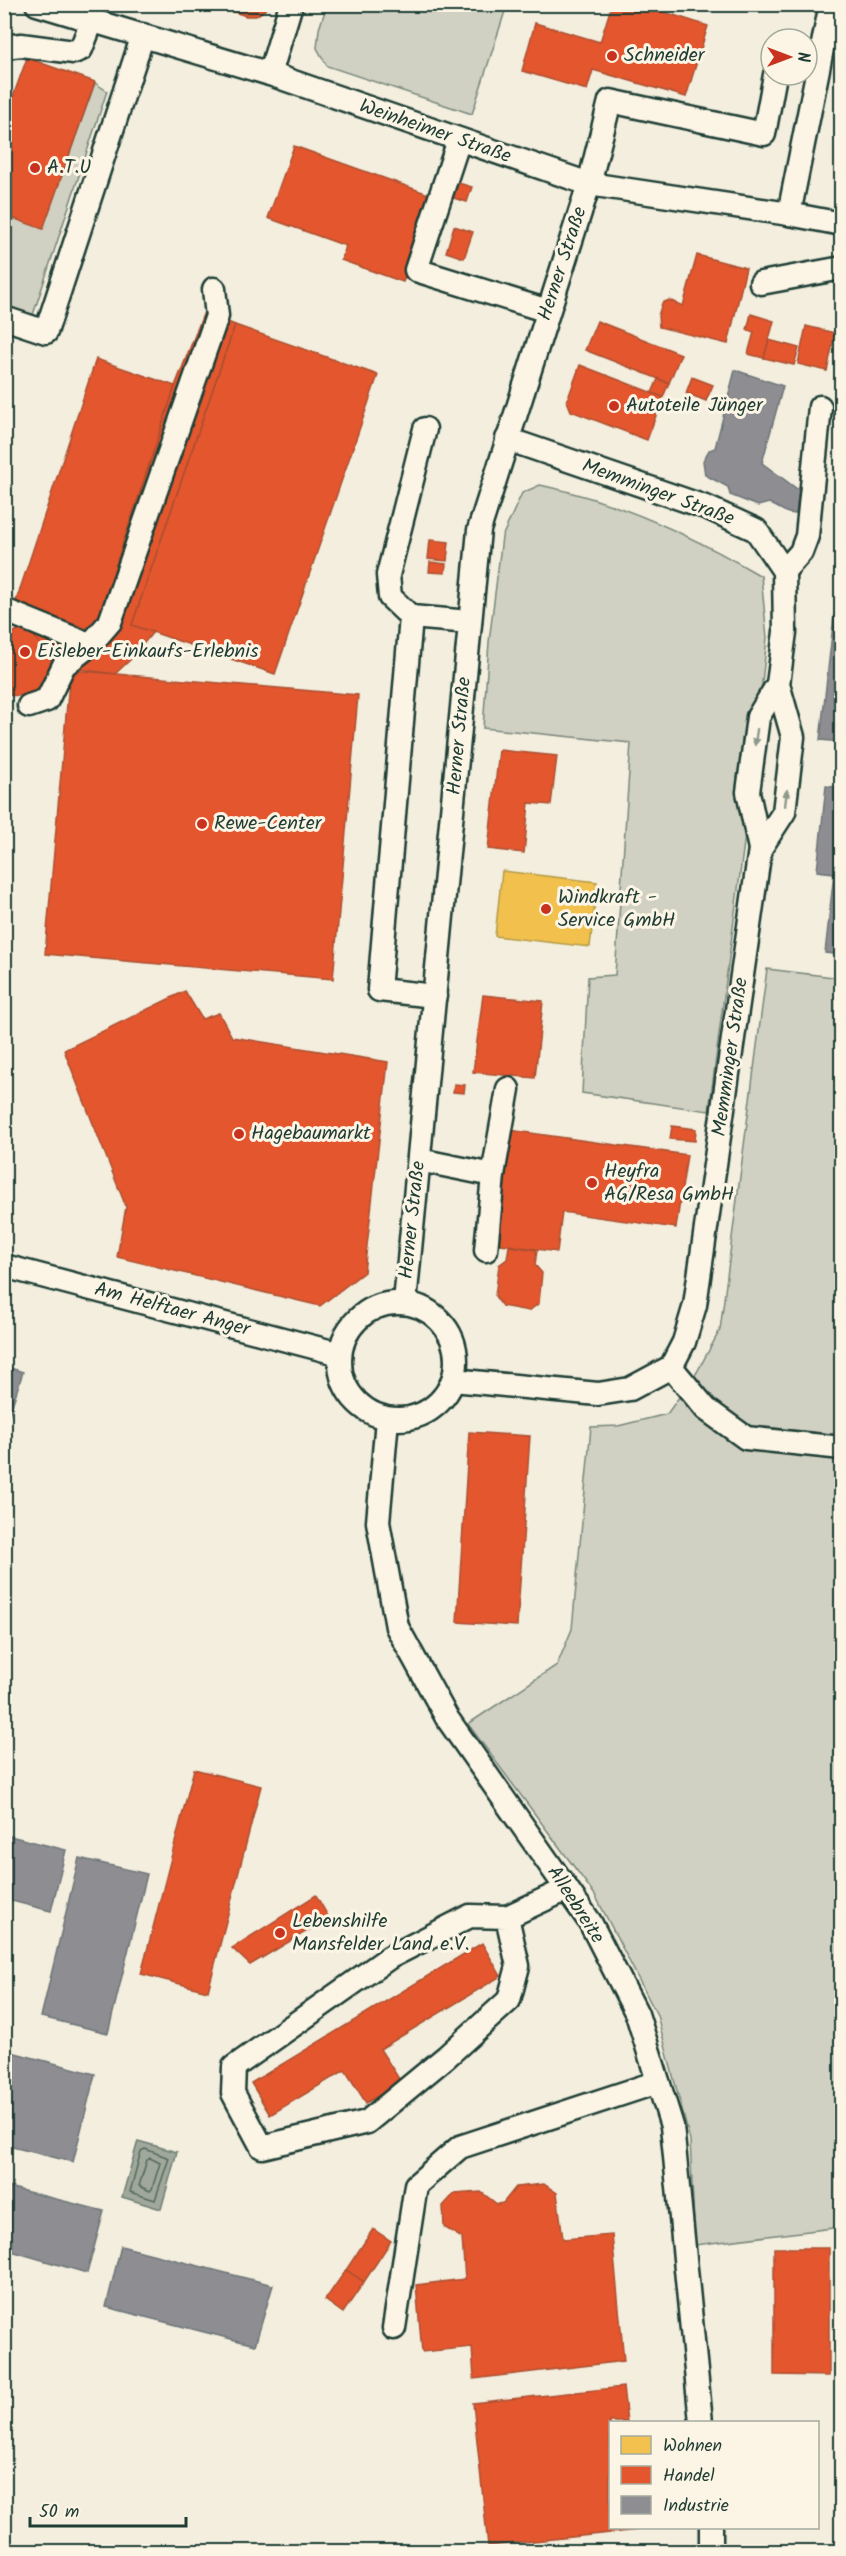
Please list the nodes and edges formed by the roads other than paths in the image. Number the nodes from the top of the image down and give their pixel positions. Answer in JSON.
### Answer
{"nodes":[{"id":1,"x":37,"y":4,"type":"edge"},
{"id":2,"x":291,"y":4,"type":"edge"},
{"id":3,"x":831,"y":4,"type":"edge"},
{"id":4,"x":92,"y":21,"type":"junction"},
{"id":5,"x":143,"y":35,"type":"junction"},
{"id":6,"x":4,"y":47,"type":"edge"},
{"id":7,"x":270,"y":74,"type":"junction"},
{"id":8,"x":773,"y":87,"type":"edge"},
{"id":9,"x":459,"y":140,"type":"junction"},
{"id":10,"x":589,"y":184,"type":"junction"},
{"id":11,"x":789,"y":214,"type":"junction"},
{"id":12,"x":842,"y":224,"type":"edge"},
{"id":13,"x":842,"y":268,"type":"edge"},
{"id":14,"x":760,"y":283,"type":"dead end"},
{"id":15,"x":214,"y":289,"type":"dead end"},
{"id":16,"x":548,"y":311,"type":"junction"},
{"id":17,"x":4,"y":318,"type":"edge"},
{"id":18,"x":820,"y":407,"type":"dead end"},
{"id":19,"x":425,"y":429,"type":"dead end"},
{"id":20,"x":507,"y":439,"type":"junction"},
{"id":21,"x":784,"y":571,"type":"junction"},
{"id":22,"x":4,"y":610,"type":"edge"},
{"id":23,"x":411,"y":617,"type":"junction"},
{"id":24,"x":470,"y":622,"type":"junction"},
{"id":25,"x":90,"y":645,"type":"junction"},
{"id":26,"x":778,"y":684,"type":"junction"},
{"id":27,"x":29,"y":706,"type":"dead end"},
{"id":28,"x":760,"y":849,"type":"junction"},
{"id":29,"x":435,"y":996,"type":"junction"},
{"id":30,"x":508,"y":1089,"type":"dead end"},
{"id":31,"x":419,"y":1160,"type":"junction"},
{"id":32,"x":493,"y":1175,"type":"junction"},
{"id":33,"x":486,"y":1250,"type":"dead end"},
{"id":34,"x":4,"y":1266,"type":"edge"},
{"id":35,"x":405,"y":1302,"type":"junction"},
{"id":36,"x":340,"y":1354,"type":"junction"},
{"id":37,"x":670,"y":1367,"type":"junction"},
{"id":38,"x":453,"y":1380,"type":"junction"},
{"id":39,"x":387,"y":1419,"type":"junction"},
{"id":40,"x":842,"y":1448,"type":"edge"},
{"id":41,"x":567,"y":1889,"type":"junction"},
{"id":42,"x":507,"y":1917,"type":"junction"},
{"id":43,"x":658,"y":2082,"type":"junction"},
{"id":44,"x":394,"y":2328,"type":"dead end"},
{"id":45,"x":701,"y":2421,"type":"edge"},
{"id":46,"x":711,"y":2529,"type":"edge"},
{"id":47,"x":711,"y":2552,"type":"edge"}],
"edges":[{"from":1,"to":4,"type":"street","name":"Weinheimer Straße"},
{"from":2,"to":7,"type":"street"},
{"from":3,"to":11,"type":"street"},
{"from":4,"to":5,"type":"street","name":"Weinheimer Straße"},
{"from":4,"to":6,"type":"street"},
{"from":5,"to":7,"type":"street","name":"Weinheimer Straße"},
{"from":5,"to":17,"type":"street"},
{"from":7,"to":9,"type":"street","name":"Weinheimer Straße"},
{"from":8,"to":10,"type":"street","name":"Herner Straße"},
{"from":9,"to":10,"type":"street","name":"Weinheimer Straße"},
{"from":9,"to":16,"type":"street"},
{"from":10,"to":11,"type":"street","name":"Weinheimer Straße"},
{"from":10,"to":16,"type":"street","name":"Herner Straße"},
{"from":11,"to":12,"type":"street","name":"Weinheimer Straße"},
{"from":13,"to":14,"type":"street"},
{"from":15,"to":25,"type":"street"},
{"from":16,"to":20,"type":"street","name":"Herner Straße"},
{"from":18,"to":21,"type":"street"},
{"from":19,"to":23,"type":"street"},
{"from":20,"to":21,"type":"street","name":"Memminger Straße"},
{"from":20,"to":24,"type":"street","name":"Herner Straße"},
{"from":21,"to":26,"type":"street","name":"Memminger Straße"},
{"from":22,"to":25,"type":"street"},
{"from":23,"to":24,"type":"street"},
{"from":23,"to":29,"type":"street"},
{"from":24,"to":29,"type":"street","name":"Herner Straße"},
{"from":25,"to":27,"type":"street"},
{"from":26,"to":28,"type":"street","name":"Memminger Straße","one_way":true},
{"from":28,"to":26,"type":"street","name":"Memminger Straße","one_way":true},
{"from":28,"to":37,"type":"street","name":"Memminger Straße"},
{"from":29,"to":31,"type":"street","name":"Herner Straße"},
{"from":30,"to":32,"type":"street"},
{"from":31,"to":32,"type":"street"},
{"from":31,"to":35,"type":"street","name":"Herner Straße"},
{"from":32,"to":33,"type":"street"},
{"from":34,"to":36,"type":"street","name":"Am Helftaer Anger"},
{"from":35,"to":36,"type":"street"},
{"from":35,"to":38,"type":"street"},
{"from":36,"to":39,"type":"street"},
{"from":37,"to":38,"type":"street"},
{"from":37,"to":40,"type":"street"},
{"from":38,"to":39,"type":"street"},
{"from":39,"to":41,"type":"street","name":"Alleebreite"},
{"from":41,"to":42,"type":"street"},
{"from":41,"to":43,"type":"street","name":"Alleebreite"},
{"from":42,"to":42,"type":"street"},
{"from":43,"to":44,"type":"street"},
{"from":43,"to":45,"type":"street","name":"Alleebreite"},
{"from":46,"to":47,"type":"street"}]}
